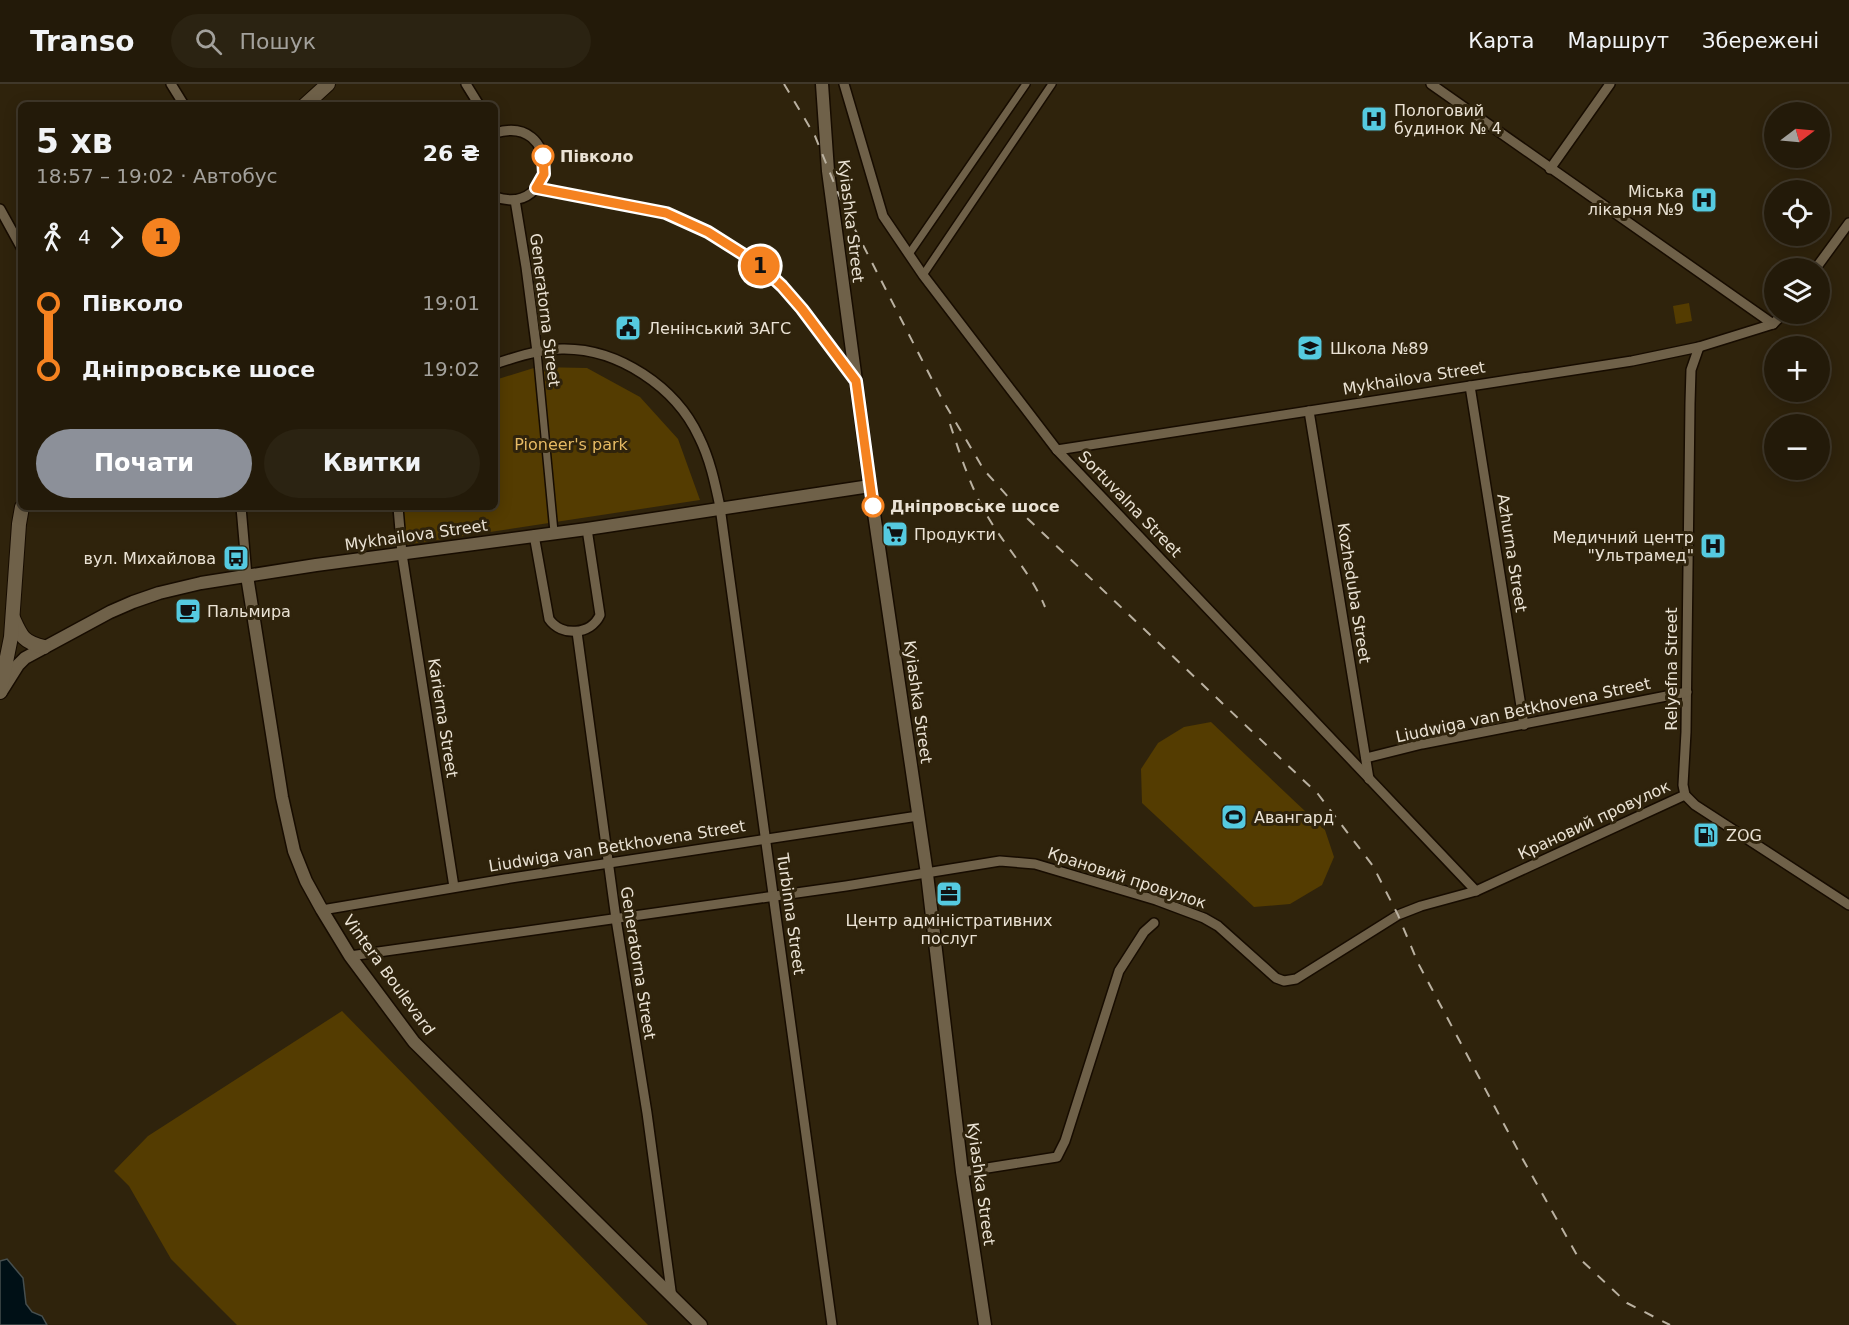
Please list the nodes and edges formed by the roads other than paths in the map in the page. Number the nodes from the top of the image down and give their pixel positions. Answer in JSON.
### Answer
{"nodes":[{"id":1,"x":171,"y":84,"type":"edge"},
{"id":2,"x":327,"y":84,"type":"edge"},
{"id":3,"x":466,"y":84,"type":"edge"},
{"id":4,"x":822,"y":84,"type":"edge"},
{"id":5,"x":844,"y":84,"type":"edge"},
{"id":6,"x":1026,"y":84,"type":"edge"},
{"id":7,"x":1052,"y":84,"type":"edge"},
{"id":8,"x":1431,"y":84,"type":"edge"},
{"id":9,"x":1610,"y":84,"type":"edge"},
{"id":10,"x":182,"y":102,"type":"edge"},
{"id":11,"x":308,"y":102,"type":"edge"},
{"id":12,"x":477,"y":102,"type":"edge"},
{"id":13,"x":498,"y":132,"type":"edge"},
{"id":14,"x":1550,"y":169,"type":"junction"},
{"id":15,"x":536,"y":188,"type":"junction"},
{"id":16,"x":498,"y":197,"type":"edge"},
{"id":17,"x":515,"y":200,"type":"junction"},
{"id":18,"x":0,"y":210,"type":"edge"},
{"id":19,"x":1849,"y":223,"type":"edge"},
{"id":20,"x":18,"y":242,"type":"edge"},
{"id":21,"x":909,"y":254,"type":"junction"},
{"id":22,"x":1823,"y":258,"type":"edge"},
{"id":23,"x":923,"y":275,"type":"junction"},
{"id":24,"x":1764,"y":318,"type":"edge"},
{"id":25,"x":1773,"y":324,"type":"edge"},
{"id":26,"x":1699,"y":347,"type":"junction"},
{"id":27,"x":537,"y":352,"type":"junction"},
{"id":28,"x":498,"y":363,"type":"edge"},
{"id":29,"x":856,"y":381,"type":"junction"},
{"id":30,"x":1470,"y":386,"type":"junction"},
{"id":31,"x":1310,"y":411,"type":"junction"},
{"id":32,"x":1057,"y":450,"type":"junction"},
{"id":33,"x":870,"y":486,"type":"junction"},
{"id":34,"x":720,"y":507,"type":"junction"},
{"id":35,"x":21,"y":510,"type":"edge"},
{"id":36,"x":242,"y":510,"type":"edge"},
{"id":37,"x":398,"y":510,"type":"edge"},
{"id":38,"x":587,"y":529,"type":"junction"},
{"id":39,"x":554,"y":532,"type":"junction"},
{"id":40,"x":534,"y":535,"type":"junction"},
{"id":41,"x":402,"y":554,"type":"junction"},
{"id":42,"x":247,"y":576,"type":"junction"},
{"id":43,"x":13,"y":617,"type":"junction"},
{"id":44,"x":577,"y":632,"type":"junction"},
{"id":45,"x":4,"y":646,"type":"edge"},
{"id":46,"x":44,"y":647,"type":"junction"},
{"id":47,"x":1687,"y":692,"type":"junction"},
{"id":48,"x":0,"y":694,"type":"edge"},
{"id":49,"x":1524,"y":725,"type":"junction"},
{"id":50,"x":1366,"y":758,"type":"junction"},
{"id":51,"x":1370,"y":779,"type":"junction"},
{"id":52,"x":1685,"y":795,"type":"junction"},
{"id":53,"x":918,"y":816,"type":"junction"},
{"id":54,"x":765,"y":838,"type":"junction"},
{"id":55,"x":608,"y":863,"type":"junction"},
{"id":56,"x":927,"y":874,"type":"junction"},
{"id":57,"x":454,"y":887,"type":"junction"},
{"id":58,"x":1476,"y":891,"type":"junction"},
{"id":59,"x":773,"y":896,"type":"junction"},
{"id":60,"x":1849,"y":905,"type":"edge"},
{"id":61,"x":322,"y":910,"type":"junction"},
{"id":62,"x":616,"y":919,"type":"junction"},
{"id":63,"x":1154,"y":923,"type":"dead end"},
{"id":64,"x":350,"y":956,"type":"junction"},
{"id":65,"x":962,"y":1172,"type":"junction"},
{"id":66,"x":672,"y":1298,"type":"junction"},
{"id":67,"x":702,"y":1325,"type":"edge"},
{"id":68,"x":832,"y":1325,"type":"edge"},
{"id":69,"x":985,"y":1325,"type":"edge"}],
"edges":[{"from":1,"to":10,"type":"street"},
{"from":2,"to":11,"type":"main road"},
{"from":3,"to":12,"type":"street"},
{"from":4,"to":29,"type":"street","name":"Kyiashka Street"},
{"from":5,"to":21,"type":"street","name":"Sortuvalna Street"},
{"from":6,"to":21,"type":"street"},
{"from":7,"to":23,"type":"street"},
{"from":8,"to":14,"type":"street"},
{"from":9,"to":14,"type":"street"},
{"from":13,"to":15,"type":"street"},
{"from":14,"to":24,"type":"street"},
{"from":15,"to":17,"type":"street"},
{"from":15,"to":29,"type":"street"},
{"from":16,"to":17,"type":"street"},
{"from":17,"to":27,"type":"street","name":"Generatorna Street"},
{"from":18,"to":20,"type":"street"},
{"from":19,"to":22,"type":"street"},
{"from":21,"to":23,"type":"street","name":"Sortuvalna Street"},
{"from":23,"to":32,"type":"street","name":"Sortuvalna Street"},
{"from":25,"to":26,"type":"street","name":"Mykhailova Street"},
{"from":26,"to":30,"type":"street","name":"Mykhailova Street"},
{"from":26,"to":47,"type":"street","name":"Relyefna Street"},
{"from":27,"to":28,"type":"street","name":"Turbinna Street"},
{"from":27,"to":34,"type":"street","name":"Turbinna Street"},
{"from":27,"to":39,"type":"street","name":"Generatorna Street"},
{"from":29,"to":33,"type":"street","name":"Kyiashka Street"},
{"from":30,"to":31,"type":"street","name":"Mykhailova Street"},
{"from":30,"to":49,"type":"street","name":"Azhurna Street"},
{"from":31,"to":32,"type":"street","name":"Mykhailova Street"},
{"from":31,"to":50,"type":"street","name":"Kozheduba Street"},
{"from":32,"to":51,"type":"street","name":"Sortuvalna Street"},
{"from":33,"to":34,"type":"street","name":"Mykhailova Street"},
{"from":33,"to":53,"type":"street","name":"Kyiashka Street"},
{"from":34,"to":38,"type":"street","name":"Mykhailova Street"},
{"from":34,"to":54,"type":"street","name":"Turbinna Street"},
{"from":35,"to":43,"type":"main road"},
{"from":36,"to":42,"type":"street"},
{"from":37,"to":41,"type":"street","name":"Karierna Street"},
{"from":38,"to":39,"type":"street","name":"Mykhailova Street"},
{"from":38,"to":44,"type":"street"},
{"from":39,"to":40,"type":"street","name":"Mykhailova Street"},
{"from":40,"to":41,"type":"street","name":"Mykhailova Street"},
{"from":40,"to":44,"type":"street"},
{"from":41,"to":42,"type":"street","name":"Mykhailova Street"},
{"from":41,"to":57,"type":"street","name":"Karierna Street"},
{"from":42,"to":46,"type":"street","name":"Mykhailova Street"},
{"from":42,"to":61,"type":"street","name":"Vintera Boulevard"},
{"from":43,"to":45,"type":"main road"},
{"from":43,"to":46,"type":"main road"},
{"from":44,"to":55,"type":"street","name":"Generatorna Street"},
{"from":45,"to":48,"type":"main road"},
{"from":46,"to":48,"type":"street","name":"Mykhailova Street"},
{"from":47,"to":49,"type":"street","name":"Liudwiga van Betkhovena Street"},
{"from":47,"to":52,"type":"street","name":"Relyefna Street"},
{"from":49,"to":50,"type":"street","name":"Liudwiga van Betkhovena Street"},
{"from":50,"to":51,"type":"street","name":"Kozheduba Street"},
{"from":51,"to":58,"type":"street","name":"Sortuvalna Street"},
{"from":52,"to":58,"type":"street","name":"Крановий провулок"},
{"from":52,"to":60,"type":"street"},
{"from":53,"to":54,"type":"street","name":"Liudwiga van Betkhovena Street"},
{"from":53,"to":56,"type":"street","name":"Kyiashka Street"},
{"from":54,"to":55,"type":"street","name":"Liudwiga van Betkhovena Street"},
{"from":54,"to":59,"type":"street","name":"Turbinna Street"},
{"from":55,"to":57,"type":"street","name":"Liudwiga van Betkhovena Street"},
{"from":55,"to":62,"type":"street","name":"Generatorna Street"},
{"from":56,"to":58,"type":"street","name":"Крановий провулок"},
{"from":56,"to":59,"type":"street"},
{"from":56,"to":65,"type":"street","name":"Kyiashka Street"},
{"from":57,"to":61,"type":"street","name":"Liudwiga van Betkhovena Street"},
{"from":59,"to":62,"type":"street"},
{"from":59,"to":68,"type":"street","name":"Turbinna Street"},
{"from":61,"to":64,"type":"street","name":"Vintera Boulevard"},
{"from":62,"to":64,"type":"street"},
{"from":62,"to":66,"type":"street","name":"Generatorna Street"},
{"from":63,"to":65,"type":"street"},
{"from":64,"to":66,"type":"street","name":"Vintera Boulevard"},
{"from":65,"to":69,"type":"street","name":"Kyiashka Street"},
{"from":66,"to":67,"type":"street","name":"Vintera Boulevard"}]}
